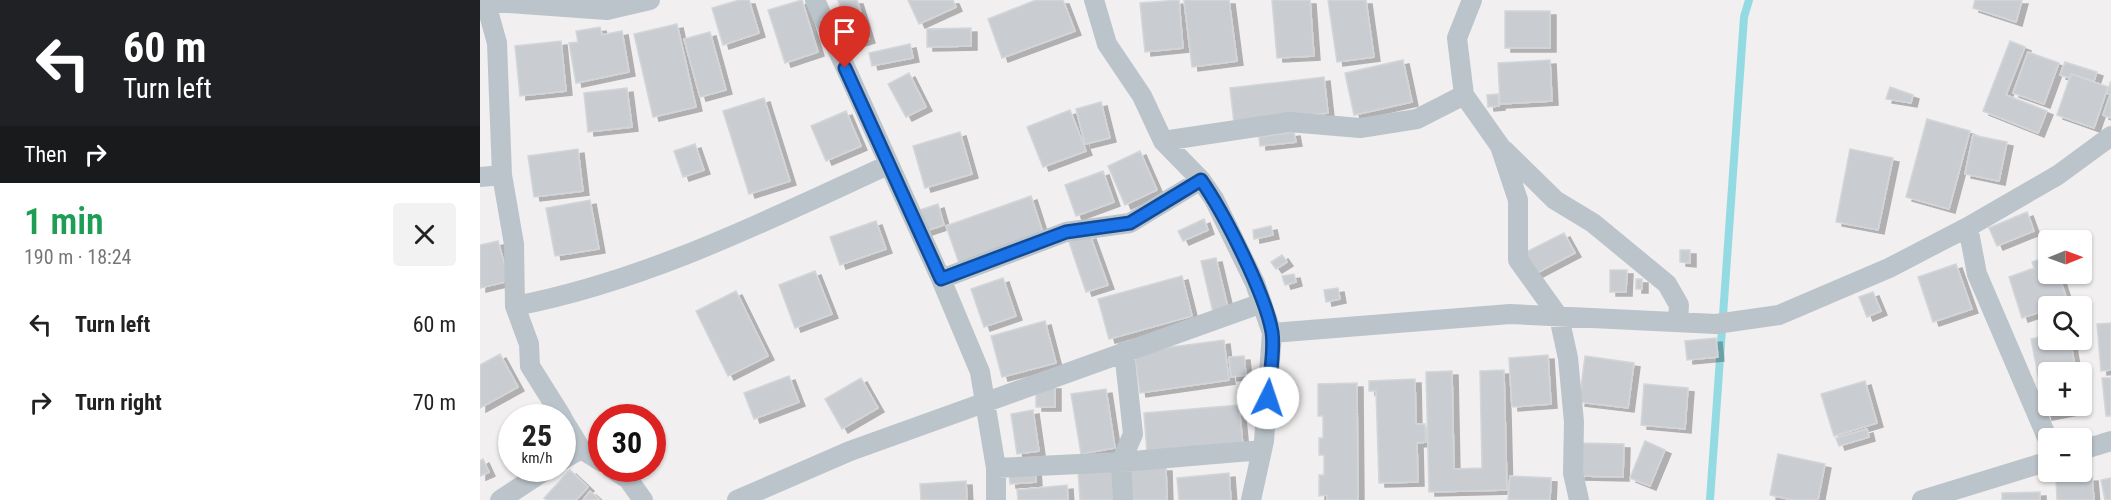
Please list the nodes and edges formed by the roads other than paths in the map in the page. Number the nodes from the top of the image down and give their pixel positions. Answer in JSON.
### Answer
{"nodes":[{"id":1,"x":650,"y":0,"type":"edge"},
{"id":2,"x":815,"y":0,"type":"edge"},
{"id":3,"x":1094,"y":0,"type":"edge"},
{"id":4,"x":1472,"y":0,"type":"edge"},
{"id":5,"x":484,"y":1,"type":"edge"},
{"id":6,"x":1464,"y":95,"type":"junction"},
{"id":7,"x":2111,"y":136,"type":"edge"},
{"id":8,"x":1163,"y":141,"type":"junction"},
{"id":9,"x":1500,"y":146,"type":"junction"},
{"id":10,"x":888,"y":165,"type":"junction"},
{"id":11,"x":502,"y":175,"type":"junction"},
{"id":12,"x":480,"y":177,"type":"edge"},
{"id":13,"x":1201,"y":180,"type":"junction"},
{"id":14,"x":1968,"y":227,"type":"junction"},
{"id":15,"x":941,"y":279,"type":"junction"},
{"id":16,"x":1262,"y":303,"type":"junction"},
{"id":17,"x":515,"y":306,"type":"junction"},
{"id":18,"x":1559,"y":317,"type":"junction"},
{"id":19,"x":1678,"y":322,"type":"junction"},
{"id":20,"x":1272,"y":333,"type":"junction"},
{"id":21,"x":1124,"y":351,"type":"junction"},
{"id":22,"x":986,"y":403,"type":"junction"},
{"id":23,"x":554,"y":404,"type":"edge"},
{"id":24,"x":2043,"y":428,"type":"edge"},
{"id":25,"x":576,"y":441,"type":"edge"},
{"id":26,"x":2111,"y":441,"type":"edge"},
{"id":27,"x":2092,"y":447,"type":"edge"},
{"id":28,"x":581,"y":449,"type":"junction"},
{"id":29,"x":1262,"y":450,"type":"junction"},
{"id":30,"x":576,"y":452,"type":"edge"},
{"id":31,"x":588,"y":453,"type":"edge"},
{"id":32,"x":1121,"y":462,"type":"junction"},
{"id":33,"x":2038,"y":465,"type":"edge"},
{"id":34,"x":996,"y":468,"type":"junction"},
{"id":35,"x":528,"y":482,"type":"edge"},
{"id":36,"x":630,"y":482,"type":"edge"},
{"id":37,"x":500,"y":500,"type":"edge"},
{"id":38,"x":643,"y":500,"type":"edge"},
{"id":39,"x":737,"y":500,"type":"edge"},
{"id":40,"x":996,"y":500,"type":"edge"},
{"id":41,"x":1123,"y":500,"type":"edge"},
{"id":42,"x":1251,"y":500,"type":"edge"},
{"id":43,"x":1579,"y":500,"type":"edge"},
{"id":44,"x":1922,"y":500,"type":"edge"}],
"edges":[{"from":1,"to":5,"type":"street"},
{"from":2,"to":10,"type":"street"},
{"from":3,"to":8,"type":"street"},
{"from":4,"to":6,"type":"street"},
{"from":5,"to":11,"type":"street"},
{"from":6,"to":8,"type":"street"},
{"from":6,"to":9,"type":"street"},
{"from":7,"to":14,"type":"street"},
{"from":8,"to":13,"type":"street"},
{"from":9,"to":18,"type":"street"},
{"from":9,"to":19,"type":"street"},
{"from":10,"to":15,"type":"street"},
{"from":10,"to":17,"type":"street"},
{"from":11,"to":12,"type":"street"},
{"from":11,"to":17,"type":"street"},
{"from":13,"to":15,"type":"street"},
{"from":13,"to":16,"type":"street"},
{"from":14,"to":19,"type":"street"},
{"from":14,"to":24,"type":"street"},
{"from":15,"to":22,"type":"street"},
{"from":16,"to":20,"type":"street"},
{"from":16,"to":21,"type":"street"},
{"from":17,"to":23,"type":"street"},
{"from":18,"to":19,"type":"street"},
{"from":18,"to":20,"type":"street"},
{"from":18,"to":43,"type":"street"},
{"from":20,"to":29,"type":"street"},
{"from":21,"to":22,"type":"street"},
{"from":21,"to":32,"type":"street"},
{"from":22,"to":34,"type":"street"},
{"from":22,"to":39,"type":"street"},
{"from":25,"to":28,"type":"street"},
{"from":26,"to":27,"type":"street"},
{"from":28,"to":30,"type":"street"},
{"from":28,"to":31,"type":"street"},
{"from":29,"to":32,"type":"street"},
{"from":29,"to":42,"type":"street"},
{"from":32,"to":34,"type":"street"},
{"from":32,"to":41,"type":"street"},
{"from":33,"to":44,"type":"street"},
{"from":34,"to":40,"type":"street"},
{"from":35,"to":37,"type":"street"},
{"from":36,"to":38,"type":"street"}]}
